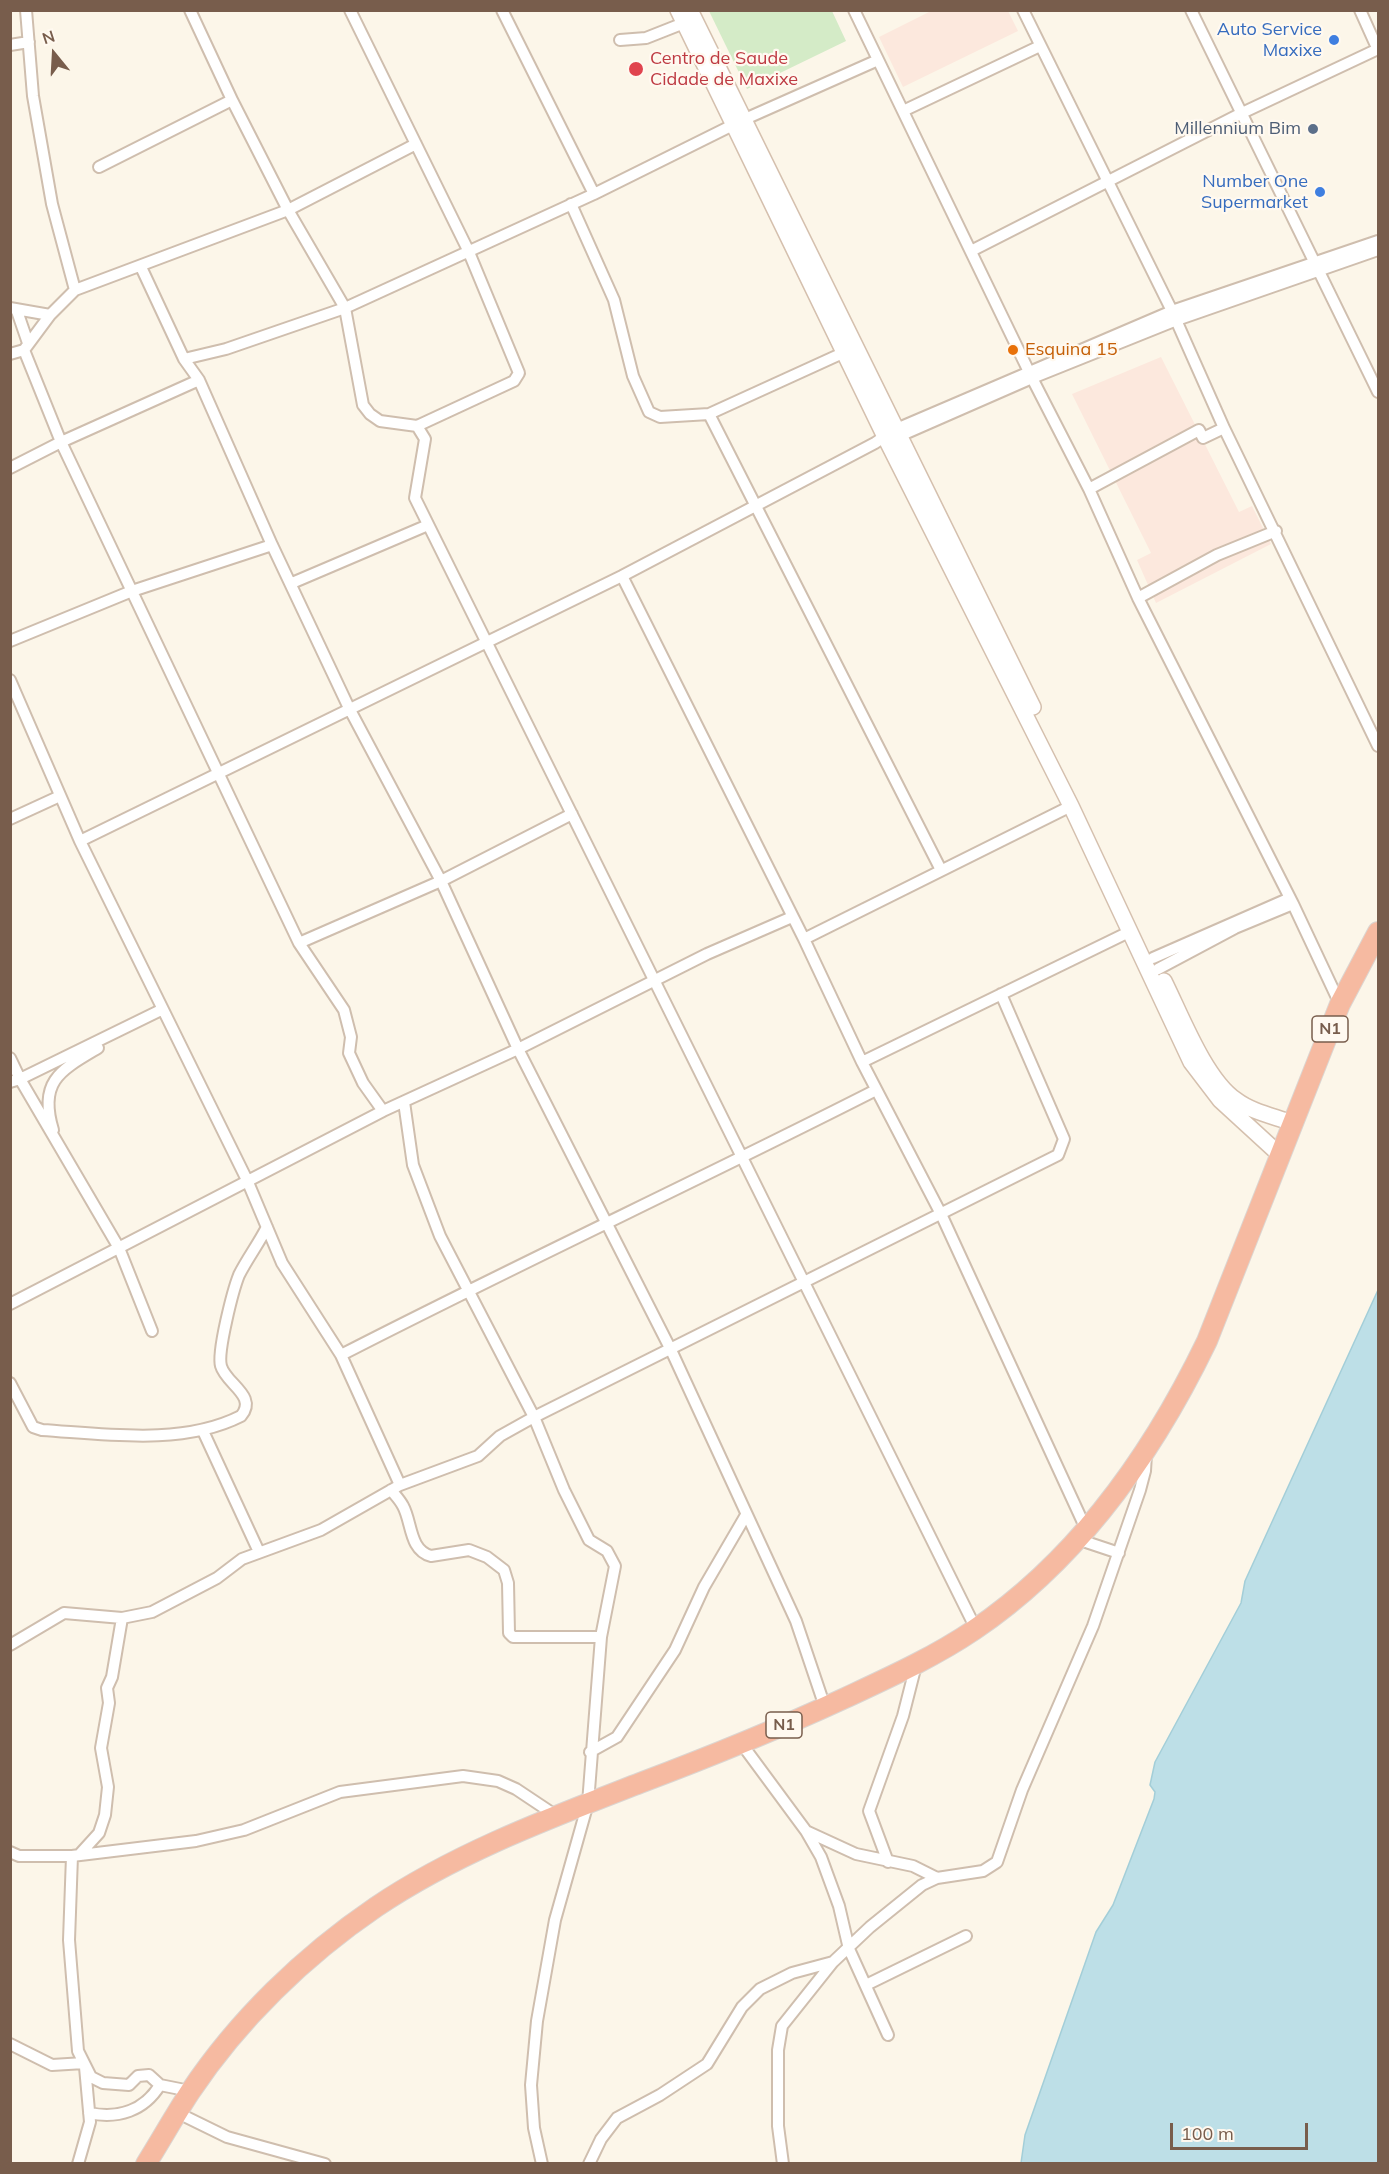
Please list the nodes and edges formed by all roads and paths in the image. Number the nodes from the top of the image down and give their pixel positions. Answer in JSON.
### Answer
{"nodes":[{"id":1,"x":26,"y":10,"type":"edge"},
{"id":2,"x":190,"y":10,"type":"edge"},
{"id":3,"x":350,"y":10,"type":"edge"},
{"id":4,"x":502,"y":10,"type":"edge"},
{"id":5,"x":854,"y":10,"type":"edge"},
{"id":6,"x":1023,"y":10,"type":"edge"},
{"id":7,"x":1191,"y":10,"type":"edge"},
{"id":8,"x":1360,"y":10,"type":"edge"},
{"id":9,"x":684,"y":15,"type":"edge"},
{"id":10,"x":620,"y":40,"type":"dead end"},
{"id":11,"x":29,"y":42,"type":"junction"},
{"id":12,"x":10,"y":45,"type":"edge"},
{"id":13,"x":1040,"y":46,"type":"junction"},
{"id":14,"x":1378,"y":49,"type":"edge"},
{"id":15,"x":878,"y":60,"type":"junction"},
{"id":16,"x":232,"y":100,"type":"junction"},
{"id":17,"x":903,"y":111,"type":"junction"},
{"id":18,"x":1242,"y":113,"type":"junction"},
{"id":19,"x":739,"y":122,"type":"junction"},
{"id":20,"x":416,"y":144,"type":"junction"},
{"id":21,"x":99,"y":167,"type":"dead end"},
{"id":22,"x":1107,"y":182,"type":"junction"},
{"id":23,"x":594,"y":194,"type":"junction"},
{"id":24,"x":571,"y":204,"type":"junction"},
{"id":25,"x":288,"y":210,"type":"junction"},
{"id":26,"x":1378,"y":241,"type":"edge"},
{"id":27,"x":468,"y":250,"type":"junction"},
{"id":28,"x":971,"y":250,"type":"junction"},
{"id":29,"x":1378,"y":250,"type":"edge"},
{"id":30,"x":141,"y":267,"type":"junction"},
{"id":31,"x":1318,"y":267,"type":"junction"},
{"id":32,"x":75,"y":290,"type":"junction"},
{"id":33,"x":345,"y":308,"type":"junction"},
{"id":34,"x":14,"y":310,"type":"edge"},
{"id":35,"x":50,"y":315,"type":"junction"},
{"id":36,"x":1173,"y":316,"type":"junction"},
{"id":37,"x":26,"y":347,"type":"junction"},
{"id":38,"x":845,"y":352,"type":"junction"},
{"id":39,"x":10,"y":354,"type":"edge"},
{"id":40,"x":184,"y":358,"type":"junction"},
{"id":41,"x":1030,"y":375,"type":"junction"},
{"id":42,"x":199,"y":380,"type":"junction"},
{"id":43,"x":1378,"y":392,"type":"edge"},
{"id":44,"x":710,"y":414,"type":"junction"},
{"id":45,"x":417,"y":426,"type":"junction"},
{"id":46,"x":1224,"y":428,"type":"junction"},
{"id":47,"x":888,"y":437,"type":"junction"},
{"id":48,"x":61,"y":442,"type":"junction"},
{"id":49,"x":10,"y":468,"type":"edge"},
{"id":50,"x":1089,"y":489,"type":"junction"},
{"id":51,"x":757,"y":505,"type":"junction"},
{"id":52,"x":428,"y":525,"type":"junction"},
{"id":53,"x":1276,"y":531,"type":"junction"},
{"id":54,"x":272,"y":545,"type":"junction"},
{"id":55,"x":622,"y":576,"type":"junction"},
{"id":56,"x":292,"y":583,"type":"junction"},
{"id":57,"x":132,"y":591,"type":"junction"},
{"id":58,"x":1138,"y":598,"type":"junction"},
{"id":59,"x":10,"y":641,"type":"edge"},
{"id":60,"x":487,"y":642,"type":"junction"},
{"id":61,"x":10,"y":681,"type":"edge"},
{"id":62,"x":349,"y":708,"type":"junction"},
{"id":63,"x":1378,"y":746,"type":"edge"},
{"id":64,"x":217,"y":774,"type":"junction"},
{"id":65,"x":60,"y":796,"type":"junction"},
{"id":66,"x":1071,"y":806,"type":"junction"},
{"id":67,"x":572,"y":814,"type":"junction"},
{"id":68,"x":10,"y":819,"type":"edge"},
{"id":69,"x":80,"y":841,"type":"junction"},
{"id":70,"x":941,"y":870,"type":"junction"},
{"id":71,"x":441,"y":881,"type":"junction"},
{"id":72,"x":1291,"y":901,"type":"junction"},
{"id":73,"x":792,"y":917,"type":"junction"},
{"id":74,"x":1131,"y":931,"type":"junction"},
{"id":75,"x":1378,"y":932,"type":"edge"},
{"id":76,"x":804,"y":939,"type":"junction"},
{"id":77,"x":299,"y":944,"type":"junction"},
{"id":78,"x":1155,"y":964,"type":"junction"},
{"id":79,"x":653,"y":980,"type":"junction"},
{"id":80,"x":1001,"y":994,"type":"junction"},
{"id":81,"x":1340,"y":1004,"type":"junction"},
{"id":82,"x":161,"y":1010,"type":"junction"},
{"id":83,"x":122,"y":1029,"type":"junction"},
{"id":84,"x":518,"y":1049,"type":"junction"},
{"id":85,"x":10,"y":1058,"type":"edge"},
{"id":86,"x":862,"y":1062,"type":"junction"},
{"id":87,"x":15,"y":1081,"type":"edge"},
{"id":88,"x":876,"y":1090,"type":"junction"},
{"id":89,"x":404,"y":1102,"type":"junction"},
{"id":90,"x":383,"y":1111,"type":"junction"},
{"id":91,"x":1291,"y":1126,"type":"junction"},
{"id":92,"x":60,"y":1147,"type":"junction"},
{"id":93,"x":1281,"y":1151,"type":"junction"},
{"id":94,"x":741,"y":1158,"type":"junction"},
{"id":95,"x":247,"y":1180,"type":"junction"},
{"id":96,"x":941,"y":1214,"type":"junction"},
{"id":97,"x":604,"y":1223,"type":"junction"},
{"id":98,"x":267,"y":1227,"type":"junction"},
{"id":99,"x":119,"y":1248,"type":"junction"},
{"id":100,"x":805,"y":1283,"type":"junction"},
{"id":101,"x":469,"y":1290,"type":"junction"},
{"id":102,"x":10,"y":1304,"type":"edge"},
{"id":103,"x":152,"y":1331,"type":"dead end"},
{"id":104,"x":671,"y":1350,"type":"junction"},
{"id":105,"x":341,"y":1355,"type":"junction"},
{"id":106,"x":10,"y":1383,"type":"edge"},
{"id":107,"x":534,"y":1417,"type":"junction"},
{"id":108,"x":202,"y":1431,"type":"junction"},
{"id":109,"x":1146,"y":1453,"type":"junction"},
{"id":110,"x":396,"y":1488,"type":"junction"},
{"id":111,"x":746,"y":1515,"type":"junction"},
{"id":112,"x":1081,"y":1534,"type":"junction"},
{"id":113,"x":259,"y":1552,"type":"junction"},
{"id":114,"x":1119,"y":1553,"type":"junction"},
{"id":115,"x":122,"y":1618,"type":"junction"},
{"id":116,"x":976,"y":1629,"type":"junction"},
{"id":117,"x":601,"y":1637,"type":"junction"},
{"id":118,"x":10,"y":1645,"type":"edge"},
{"id":119,"x":916,"y":1665,"type":"junction"},
{"id":120,"x":825,"y":1707,"type":"junction"},
{"id":121,"x":741,"y":1743,"type":"junction"},
{"id":122,"x":590,"y":1752,"type":"junction"},
{"id":123,"x":588,"y":1803,"type":"junction"},
{"id":124,"x":558,"y":1817,"type":"junction"},
{"id":125,"x":806,"y":1831,"type":"junction"},
{"id":126,"x":10,"y":1852,"type":"edge"},
{"id":127,"x":76,"y":1855,"type":"junction"},
{"id":128,"x":888,"y":1862,"type":"junction"},
{"id":129,"x":938,"y":1878,"type":"junction"},
{"id":130,"x":966,"y":1936,"type":"dead end"},
{"id":131,"x":849,"y":1949,"type":"junction"},
{"id":132,"x":833,"y":1962,"type":"junction"},
{"id":133,"x":866,"y":1985,"type":"junction"},
{"id":134,"x":888,"y":2035,"type":"dead end"},
{"id":135,"x":10,"y":2044,"type":"edge"},
{"id":136,"x":84,"y":2063,"type":"junction"},
{"id":137,"x":160,"y":2085,"type":"junction"},
{"id":138,"x":190,"y":2091,"type":"junction"},
{"id":139,"x":89,"y":2113,"type":"junction"},
{"id":140,"x":178,"y":2113,"type":"junction"},
{"id":141,"x":78,"y":2163,"type":"edge"},
{"id":142,"x":146,"y":2163,"type":"edge"},
{"id":143,"x":325,"y":2163,"type":"edge"},
{"id":144,"x":542,"y":2163,"type":"edge"},
{"id":145,"x":590,"y":2163,"type":"edge"},
{"id":146,"x":783,"y":2163,"type":"edge"}],
"edges":[{"from":1,"to":11,"type":"street"},
{"from":2,"to":16,"type":"street"},
{"from":3,"to":20,"type":"street"},
{"from":4,"to":23,"type":"street"},
{"from":5,"to":15,"type":"street"},
{"from":6,"to":13,"type":"street"},
{"from":7,"to":18,"type":"street"},
{"from":8,"to":14,"type":"street"},
{"from":9,"to":10,"type":"street"},
{"from":9,"to":19,"type":"street"},
{"from":11,"to":12,"type":"street"},
{"from":11,"to":32,"type":"street"},
{"from":13,"to":17,"type":"street"},
{"from":13,"to":22,"type":"street"},
{"from":14,"to":18,"type":"street"},
{"from":15,"to":17,"type":"street"},
{"from":15,"to":19,"type":"street"},
{"from":16,"to":21,"type":"street"},
{"from":16,"to":25,"type":"street"},
{"from":17,"to":28,"type":"street"},
{"from":18,"to":22,"type":"street"},
{"from":18,"to":31,"type":"street"},
{"from":19,"to":23,"type":"street"},
{"from":19,"to":38,"type":"street"},
{"from":19,"to":47,"type":"street"},
{"from":20,"to":25,"type":"street"},
{"from":20,"to":27,"type":"street"},
{"from":22,"to":28,"type":"street"},
{"from":22,"to":36,"type":"street"},
{"from":23,"to":24,"type":"street"},
{"from":24,"to":27,"type":"street"},
{"from":24,"to":44,"type":"street"},
{"from":25,"to":30,"type":"street"},
{"from":25,"to":33,"type":"street"},
{"from":26,"to":31,"type":"street"},
{"from":27,"to":33,"type":"street"},
{"from":27,"to":45,"type":"street"},
{"from":28,"to":41,"type":"street"},
{"from":29,"to":31,"type":"street"},
{"from":30,"to":32,"type":"street"},
{"from":30,"to":40,"type":"street"},
{"from":31,"to":36,"type":"street"},
{"from":31,"to":43,"type":"street"},
{"from":32,"to":35,"type":"street"},
{"from":33,"to":40,"type":"street"},
{"from":33,"to":45,"type":"street"},
{"from":34,"to":35,"type":"street"},
{"from":34,"to":37,"type":"street"},
{"from":35,"to":37,"type":"street"},
{"from":36,"to":41,"type":"street"},
{"from":36,"to":46,"type":"street"},
{"from":37,"to":39,"type":"street"},
{"from":37,"to":48,"type":"street"},
{"from":38,"to":44,"type":"street"},
{"from":38,"to":47,"type":"street"},
{"from":40,"to":42,"type":"street"},
{"from":41,"to":47,"type":"street"},
{"from":41,"to":50,"type":"street"},
{"from":42,"to":48,"type":"street"},
{"from":42,"to":54,"type":"street"},
{"from":44,"to":51,"type":"street"},
{"from":45,"to":52,"type":"street"},
{"from":46,"to":50,"type":"street"},
{"from":46,"to":53,"type":"street"},
{"from":47,"to":51,"type":"street"},
{"from":47,"to":66,"type":"street"},
{"from":47,"to":78,"type":"street"},
{"from":48,"to":49,"type":"street"},
{"from":48,"to":57,"type":"street"},
{"from":50,"to":58,"type":"street"},
{"from":51,"to":55,"type":"street"},
{"from":51,"to":70,"type":"street"},
{"from":52,"to":56,"type":"street"},
{"from":52,"to":60,"type":"street"},
{"from":53,"to":58,"type":"street"},
{"from":53,"to":63,"type":"street"},
{"from":54,"to":56,"type":"street"},
{"from":54,"to":57,"type":"street"},
{"from":55,"to":60,"type":"street"},
{"from":55,"to":73,"type":"street"},
{"from":56,"to":62,"type":"street"},
{"from":57,"to":59,"type":"street"},
{"from":57,"to":64,"type":"street"},
{"from":58,"to":72,"type":"street"},
{"from":60,"to":62,"type":"street"},
{"from":60,"to":67,"type":"street"},
{"from":61,"to":65,"type":"street"},
{"from":62,"to":64,"type":"street"},
{"from":62,"to":71,"type":"street"},
{"from":64,"to":69,"type":"street"},
{"from":64,"to":77,"type":"street"},
{"from":65,"to":68,"type":"street"},
{"from":65,"to":69,"type":"street"},
{"from":66,"to":70,"type":"street"},
{"from":66,"to":74,"type":"street"},
{"from":67,"to":71,"type":"street"},
{"from":67,"to":79,"type":"street"},
{"from":69,"to":82,"type":"street"},
{"from":70,"to":76,"type":"street"},
{"from":71,"to":77,"type":"street"},
{"from":71,"to":84,"type":"street"},
{"from":72,"to":78,"type":"street"},
{"from":72,"to":81,"type":"street"},
{"from":73,"to":76,"type":"street"},
{"from":73,"to":79,"type":"street"},
{"from":74,"to":80,"type":"street"},
{"from":74,"to":93,"type":"street"},
{"from":75,"to":81,"type":"highway","number":"N1"},
{"from":76,"to":86,"type":"street"},
{"from":77,"to":90,"type":"street"},
{"from":78,"to":91,"type":"street"},
{"from":79,"to":84,"type":"street"},
{"from":79,"to":94,"type":"street"},
{"from":80,"to":86,"type":"street"},
{"from":80,"to":96,"type":"street"},
{"from":81,"to":91,"type":"highway","number":"N1"},
{"from":82,"to":83,"type":"street"},
{"from":82,"to":95,"type":"street"},
{"from":83,"to":87,"type":"street"},
{"from":83,"to":92,"type":"street"},
{"from":84,"to":89,"type":"street"},
{"from":84,"to":97,"type":"street"},
{"from":85,"to":87,"type":"street"},
{"from":86,"to":88,"type":"street"},
{"from":87,"to":92,"type":"street"},
{"from":88,"to":94,"type":"street"},
{"from":88,"to":96,"type":"street"},
{"from":89,"to":90,"type":"street"},
{"from":89,"to":101,"type":"street"},
{"from":90,"to":95,"type":"street"},
{"from":91,"to":93,"type":"highway","number":"N1"},
{"from":92,"to":99,"type":"street"},
{"from":93,"to":109,"type":"highway","number":"N1"},
{"from":94,"to":97,"type":"street"},
{"from":94,"to":100,"type":"street"},
{"from":95,"to":98,"type":"street"},
{"from":95,"to":99,"type":"street"},
{"from":96,"to":100,"type":"street"},
{"from":96,"to":112,"type":"street"},
{"from":97,"to":101,"type":"street"},
{"from":97,"to":104,"type":"street"},
{"from":98,"to":105,"type":"street"},
{"from":98,"to":108,"type":"street"},
{"from":99,"to":102,"type":"street"},
{"from":99,"to":103,"type":"street"},
{"from":100,"to":104,"type":"street"},
{"from":100,"to":116,"type":"street"},
{"from":101,"to":105,"type":"street"},
{"from":101,"to":107,"type":"street"},
{"from":104,"to":107,"type":"street"},
{"from":104,"to":111,"type":"street"},
{"from":105,"to":110,"type":"street"},
{"from":106,"to":108,"type":"street"},
{"from":107,"to":110,"type":"street"},
{"from":107,"to":117,"type":"street"},
{"from":108,"to":113,"type":"street"},
{"from":109,"to":112,"type":"highway","number":"N1"},
{"from":109,"to":114,"type":"street"},
{"from":110,"to":113,"type":"street"},
{"from":110,"to":117,"type":"street"},
{"from":111,"to":120,"type":"street"},
{"from":111,"to":122,"type":"street"},
{"from":112,"to":114,"type":"street"},
{"from":112,"to":116,"type":"highway","number":"N1"},
{"from":113,"to":115,"type":"street"},
{"from":114,"to":129,"type":"street"},
{"from":115,"to":118,"type":"street"},
{"from":115,"to":127,"type":"street"},
{"from":116,"to":119,"type":"highway","number":"N1"},
{"from":117,"to":122,"type":"street"},
{"from":119,"to":120,"type":"highway","number":"N1"},
{"from":119,"to":128,"type":"street"},
{"from":120,"to":121,"type":"highway","number":"N1"},
{"from":121,"to":123,"type":"highway","number":"N1"},
{"from":121,"to":125,"type":"street"},
{"from":122,"to":123,"type":"street"},
{"from":123,"to":124,"type":"highway","number":"N1"},
{"from":123,"to":144,"type":"street"},
{"from":124,"to":127,"type":"street"},
{"from":124,"to":138,"type":"highway","number":"N1"},
{"from":125,"to":128,"type":"street"},
{"from":125,"to":131,"type":"street"},
{"from":126,"to":127,"type":"street"},
{"from":127,"to":136,"type":"street"},
{"from":128,"to":129,"type":"street"},
{"from":129,"to":131,"type":"street"},
{"from":130,"to":133,"type":"street"},
{"from":131,"to":132,"type":"street"},
{"from":131,"to":133,"type":"street"},
{"from":132,"to":145,"type":"street"},
{"from":132,"to":146,"type":"street"},
{"from":133,"to":134,"type":"street"},
{"from":135,"to":136,"type":"street"},
{"from":136,"to":137,"type":"street"},
{"from":136,"to":139,"type":"street"},
{"from":137,"to":138,"type":"street"},
{"from":137,"to":139,"type":"street"},
{"from":138,"to":140,"type":"highway","number":"N1"},
{"from":139,"to":141,"type":"street"},
{"from":140,"to":142,"type":"highway","number":"N1"},
{"from":140,"to":143,"type":"street"}]}
